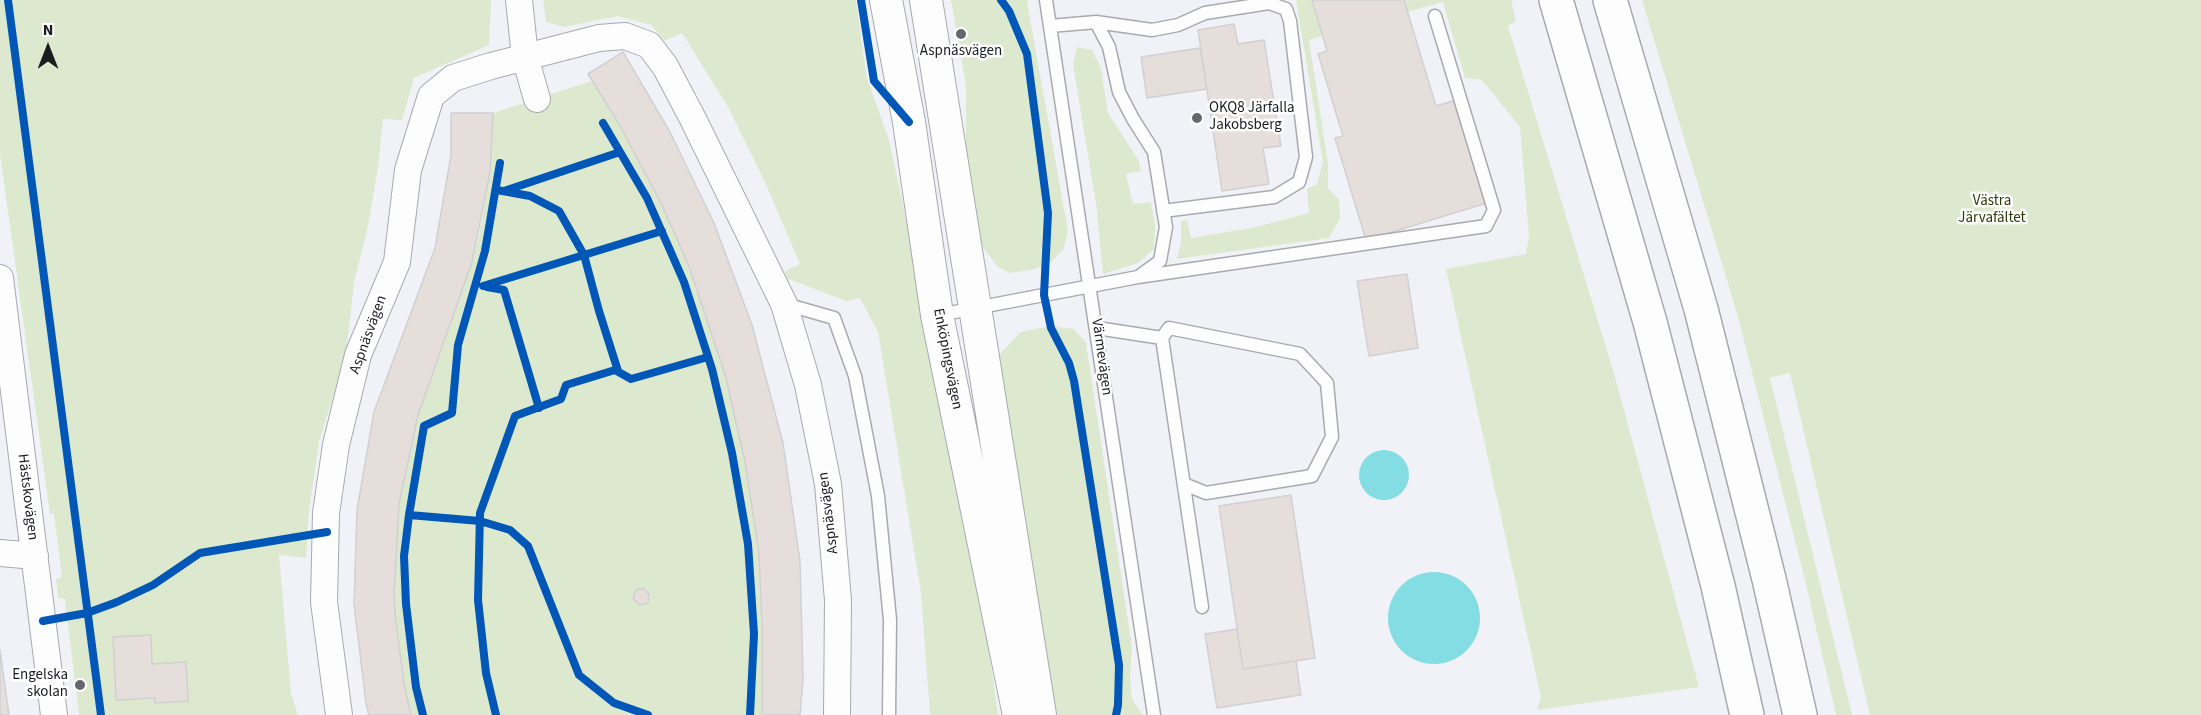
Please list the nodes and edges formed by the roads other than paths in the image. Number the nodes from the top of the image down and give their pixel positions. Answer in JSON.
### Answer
{"nodes":[{"id":1,"x":519,"y":0,"type":"edge"},
{"id":2,"x":886,"y":0,"type":"edge"},
{"id":3,"x":926,"y":0,"type":"edge"},
{"id":4,"x":1046,"y":0,"type":"edge"},
{"id":5,"x":1556,"y":0,"type":"edge"},
{"id":6,"x":1610,"y":0,"type":"edge"},
{"id":7,"x":1435,"y":16,"type":"dead end"},
{"id":8,"x":1096,"y":22,"type":"junction"},
{"id":9,"x":1050,"y":26,"type":"junction"},
{"id":10,"x":525,"y":57,"type":"junction"},
{"id":11,"x":537,"y":99,"type":"dead end"},
{"id":12,"x":1163,"y":211,"type":"junction"},
{"id":13,"x":1138,"y":277,"type":"junction"},
{"id":14,"x":0,"y":278,"type":"edge"},
{"id":15,"x":1090,"y":286,"type":"junction"},
{"id":16,"x":784,"y":304,"type":"junction"},
{"id":17,"x":975,"y":309,"type":"junction"},
{"id":18,"x":938,"y":315,"type":"junction"},
{"id":19,"x":1097,"y":328,"type":"junction"},
{"id":20,"x":1162,"y":338,"type":"junction"},
{"id":21,"x":1184,"y":484,"type":"junction"},
{"id":22,"x":0,"y":553,"type":"edge"},
{"id":23,"x":35,"y":556,"type":"junction"},
{"id":24,"x":1202,"y":607,"type":"dead end"},
{"id":25,"x":54,"y":715,"type":"edge"},
{"id":26,"x":339,"y":715,"type":"edge"},
{"id":27,"x":837,"y":715,"type":"edge"},
{"id":28,"x":889,"y":715,"type":"edge"},
{"id":29,"x":1019,"y":715,"type":"edge"},
{"id":30,"x":1041,"y":715,"type":"edge"},
{"id":31,"x":1154,"y":715,"type":"edge"},
{"id":32,"x":1747,"y":715,"type":"edge"},
{"id":33,"x":1800,"y":715,"type":"edge"}],
"edges":[{"from":1,"to":10,"type":"street"},
{"from":2,"to":18,"type":"street","name":"Enköpingsvägen"},
{"from":3,"to":17,"type":"street"},
{"from":4,"to":9,"type":"lane","name":"Värmevägen"},
{"from":5,"to":32,"type":"highway"},
{"from":6,"to":33,"type":"highway"},
{"from":7,"to":13,"type":"lane"},
{"from":8,"to":9,"type":"lane"},
{"from":8,"to":12,"type":"lane"},
{"from":8,"to":12,"type":"lane"},
{"from":9,"to":15,"type":"lane","name":"Värmevägen"},
{"from":10,"to":11,"type":"street"},
{"from":10,"to":16,"type":"street","name":"Aspnäsvägen"},
{"from":10,"to":26,"type":"street","name":"Aspnäsvägen"},
{"from":12,"to":13,"type":"lane"},
{"from":13,"to":15,"type":"lane"},
{"from":14,"to":23,"type":"street","name":"Hästskovägen"},
{"from":15,"to":17,"type":"lane"},
{"from":15,"to":19,"type":"lane","name":"Värmevägen"},
{"from":16,"to":27,"type":"street","name":"Aspnäsvägen"},
{"from":16,"to":28,"type":"lane"},
{"from":17,"to":18,"type":"lane"},
{"from":17,"to":30,"type":"street"},
{"from":18,"to":29,"type":"street","name":"Enköpingsvägen"},
{"from":19,"to":20,"type":"lane"},
{"from":19,"to":31,"type":"lane","name":"Värmevägen"},
{"from":20,"to":21,"type":"lane"},
{"from":20,"to":21,"type":"lane"},
{"from":21,"to":24,"type":"lane"},
{"from":22,"to":23,"type":"street"},
{"from":23,"to":25,"type":"street","name":"Hästskovägen"}]}
